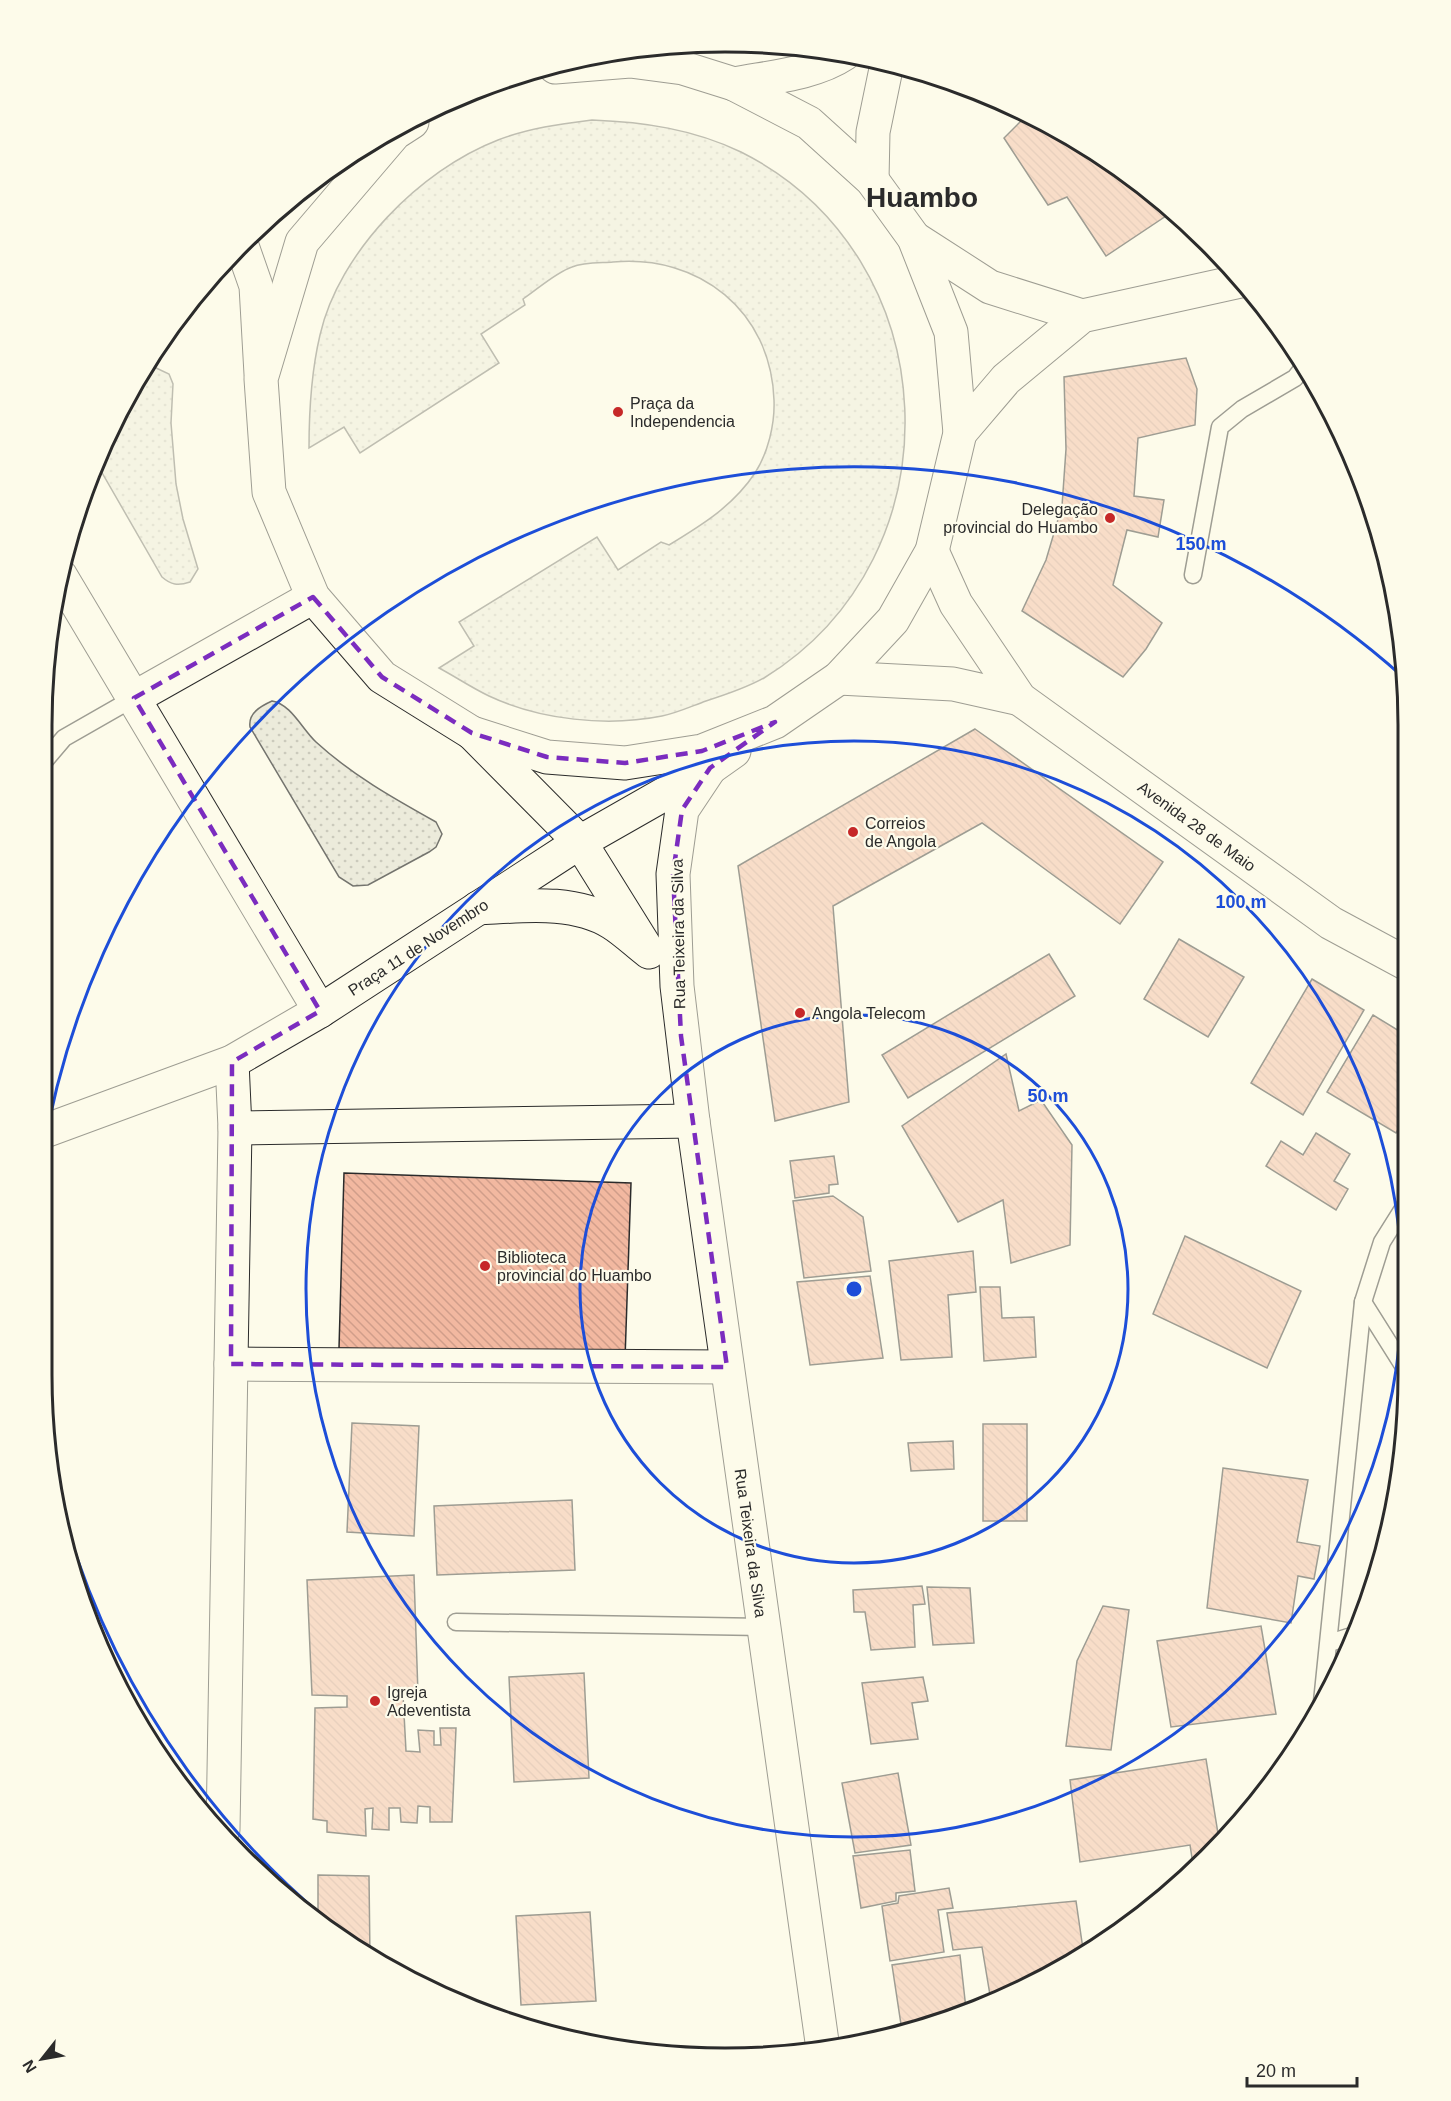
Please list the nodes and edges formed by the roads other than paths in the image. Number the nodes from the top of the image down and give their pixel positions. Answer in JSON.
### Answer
{"nodes":[{"id":1,"x":634,"y":59,"type":"edge"},
{"id":2,"x":833,"y":61,"type":"edge"},
{"id":3,"x":885,"y":72,"type":"edge"},
{"id":4,"x":734,"y":84,"type":"junction"},
{"id":5,"x":378,"y":150,"type":"edge"},
{"id":6,"x":872,"y":180,"type":"junction"},
{"id":7,"x":914,"y":238,"type":"junction"},
{"id":8,"x":246,"y":255,"type":"edge"},
{"id":9,"x":1232,"y":283,"type":"edge"},
{"id":10,"x":1082,"y":316,"type":"junction"},
{"id":11,"x":1298,"y":373,"type":"edge"},
{"id":12,"x":261,"y":379,"type":"junction"},
{"id":13,"x":960,"y":433,"type":"junction"},
{"id":14,"x":932,"y":551,"type":"junction"},
{"id":15,"x":1193,"y":575,"type":"dead end"},
{"id":16,"x":67,"y":586,"type":"edge"},
{"id":17,"x":313,"y":597,"type":"junction"},
{"id":18,"x":839,"y":678,"type":"junction"},
{"id":19,"x":134,"y":698,"type":"junction"},
{"id":20,"x":1020,"y":699,"type":"junction"},
{"id":21,"x":775,"y":722,"type":"junction"},
{"id":22,"x":471,"y":733,"type":"junction"},
{"id":23,"x":52,"y":752,"type":"edge"},
{"id":24,"x":710,"y":768,"type":"junction"},
{"id":25,"x":580,"y":842,"type":"junction"},
{"id":26,"x":476,"y":908,"type":"junction"},
{"id":27,"x":649,"y":952,"type":"junction"},
{"id":28,"x":1398,"y":959,"type":"edge"},
{"id":29,"x":320,"y":1011,"type":"junction"},
{"id":30,"x":681,"y":1036,"type":"junction"},
{"id":31,"x":232,"y":1062,"type":"junction"},
{"id":32,"x":693,"y":1121,"type":"junction"},
{"id":33,"x":52,"y":1128,"type":"edge"},
{"id":34,"x":235,"y":1128,"type":"junction"},
{"id":35,"x":1398,"y":1217,"type":"edge"},
{"id":36,"x":1363,"y":1302,"type":"junction"},
{"id":37,"x":1398,"y":1358,"type":"edge"},
{"id":38,"x":231,"y":1364,"type":"junction"},
{"id":39,"x":727,"y":1367,"type":"junction"},
{"id":40,"x":456,"y":1622,"type":"dead end"},
{"id":41,"x":763,"y":1627,"type":"junction"},
{"id":42,"x":1345,"y":1638,"type":"edge"},
{"id":43,"x":1329,"y":1643,"type":"junction"},
{"id":44,"x":1324,"y":1681,"type":"edge"},
{"id":45,"x":223,"y":1822,"type":"edge"},
{"id":46,"x":821,"y":2042,"type":"edge"}],
"edges":[{"from":1,"to":4,"type":"street","name":"Praça 11 de Novembro"},
{"from":2,"to":4,"type":"street"},
{"from":3,"to":6,"type":"street"},
{"from":4,"to":6,"type":"street","name":"Praça 11 de Novembro"},
{"from":5,"to":12,"type":"street","name":"Praça 11 de Novembro"},
{"from":6,"to":7,"type":"street","name":"Praça 11 de Novembro"},
{"from":7,"to":10,"type":"street"},
{"from":7,"to":13,"type":"street","name":"Praça 11 de Novembro"},
{"from":8,"to":12,"type":"street"},
{"from":9,"to":10,"type":"street"},
{"from":10,"to":13,"type":"street"},
{"from":11,"to":15,"type":"lane"},
{"from":12,"to":17,"type":"street","name":"Praça 11 de Novembro"},
{"from":13,"to":14,"type":"street","name":"Praça 11 de Novembro"},
{"from":14,"to":18,"type":"street","name":"Praça 11 de Novembro"},
{"from":14,"to":20,"type":"street"},
{"from":16,"to":19,"type":"street"},
{"from":17,"to":19,"type":"street"},
{"from":17,"to":22,"type":"street","name":"Praça 11 de Novembro"},
{"from":18,"to":20,"type":"street"},
{"from":18,"to":21,"type":"street","name":"Praça 11 de Novembro"},
{"from":19,"to":23,"type":"lane"},
{"from":19,"to":29,"type":"street"},
{"from":20,"to":28,"type":"street","name":"Avenida 28 de Maio"},
{"from":21,"to":22,"type":"street","name":"Praça 11 de Novembro"},
{"from":21,"to":24,"type":"street","name":"Praça 11 de Novembro"},
{"from":22,"to":25,"type":"street","name":"Rua Teixeira da Silva"},
{"from":24,"to":25,"type":"street","name":"Praça 11 de Novembro"},
{"from":24,"to":30,"type":"street","name":"Rua Teixeira da Silva"},
{"from":25,"to":26,"type":"street","name":"Praça 11 de Novembro"},
{"from":25,"to":27,"type":"street","name":"Rua Teixeira da Silva"},
{"from":26,"to":27,"type":"street"},
{"from":26,"to":29,"type":"street","name":"Praça 11 de Novembro"},
{"from":27,"to":30,"type":"street","name":"Rua Teixeira da Silva"},
{"from":29,"to":31,"type":"street","name":"Praça 11 de Novembro"},
{"from":30,"to":32,"type":"street","name":"Rua Teixeira da Silva"},
{"from":31,"to":33,"type":"street","name":"Praça 11 de Novembro"},
{"from":31,"to":34,"type":"street"},
{"from":32,"to":34,"type":"street"},
{"from":32,"to":39,"type":"street","name":"Rua Teixeira da Silva"},
{"from":34,"to":38,"type":"street"},
{"from":35,"to":36,"type":"lane"},
{"from":36,"to":37,"type":"lane"},
{"from":36,"to":43,"type":"lane"},
{"from":38,"to":39,"type":"street"},
{"from":38,"to":45,"type":"street"},
{"from":39,"to":41,"type":"street","name":"Rua Teixeira da Silva"},
{"from":40,"to":41,"type":"lane"},
{"from":41,"to":46,"type":"street","name":"Rua Teixeira da Silva"},
{"from":42,"to":43,"type":"lane"},
{"from":43,"to":44,"type":"lane"}]}
